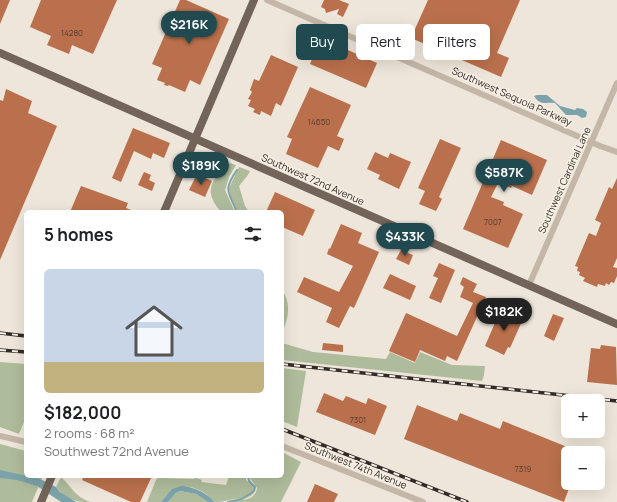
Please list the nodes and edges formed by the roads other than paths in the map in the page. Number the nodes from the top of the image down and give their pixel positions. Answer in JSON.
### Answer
{"nodes":[{"id":1,"x":254,"y":0,"type":"edge"},
{"id":2,"x":267,"y":0,"type":"edge"},
{"id":3,"x":0,"y":53,"type":"edge"},
{"id":4,"x":617,"y":83,"type":"edge"},
{"id":5,"x":196,"y":138,"type":"junction"},
{"id":6,"x":591,"y":142,"type":"junction"},
{"id":7,"x":617,"y":152,"type":"edge"},
{"id":8,"x":165,"y":210,"type":"edge"},
{"id":9,"x":529,"y":285,"type":"junction"},
{"id":10,"x":617,"y":324,"type":"edge"},
{"id":11,"x":0,"y":436,"type":"edge"},
{"id":12,"x":24,"y":442,"type":"edge"},
{"id":13,"x":284,"y":447,"type":"edge"},
{"id":14,"x":51,"y":478,"type":"edge"},
{"id":15,"x":42,"y":500,"type":"edge"},
{"id":16,"x":423,"y":502,"type":"edge"}],
"edges":[{"from":1,"to":5,"type":"main road"},
{"from":2,"to":6,"type":"street","name":"Southwest Sequoia Parkway"},
{"from":3,"to":5,"type":"main road","name":"Southwest 72nd Avenue"},
{"from":4,"to":6,"type":"street","name":"Southwest Cardinal Lane"},
{"from":5,"to":8,"type":"main road"},
{"from":5,"to":9,"type":"main road","name":"Southwest 72nd Avenue"},
{"from":6,"to":7,"type":"street","name":"Southwest Sequoia Parkway"},
{"from":6,"to":9,"type":"street","name":"Southwest Cardinal Lane"},
{"from":9,"to":10,"type":"main road","name":"Southwest 72nd Avenue"},
{"from":11,"to":12,"type":"street"},
{"from":13,"to":16,"type":"street","name":"Southwest 74th Avenue"},
{"from":14,"to":15,"type":"main road"}]}
